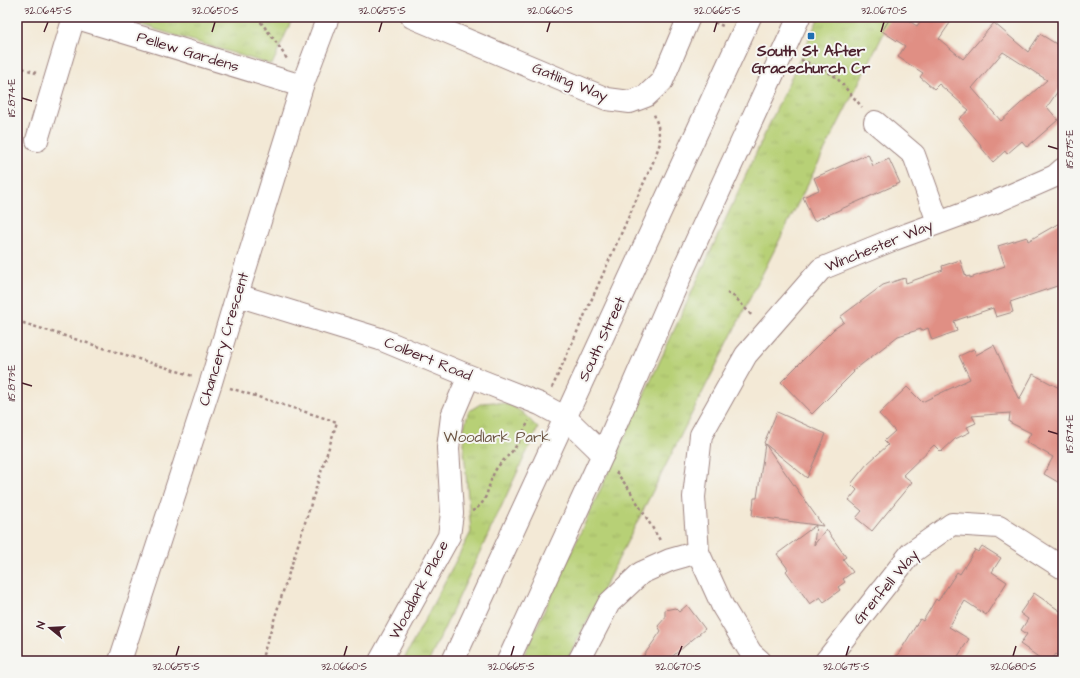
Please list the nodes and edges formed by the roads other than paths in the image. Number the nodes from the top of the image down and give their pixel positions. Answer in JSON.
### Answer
{"nodes":[{"id":1,"x":74,"y":17,"type":"edge"},
{"id":2,"x":328,"y":17,"type":"edge"},
{"id":3,"x":412,"y":17,"type":"edge"},
{"id":4,"x":689,"y":17,"type":"edge"},
{"id":5,"x":750,"y":17,"type":"edge"},
{"id":6,"x":798,"y":17,"type":"edge"},
{"id":7,"x":302,"y":86,"type":"junction"},
{"id":8,"x":874,"y":122,"type":"dead end"},
{"id":9,"x":38,"y":140,"type":"dead end"},
{"id":10,"x":1063,"y":169,"type":"edge"},
{"id":11,"x":938,"y":222,"type":"junction"},
{"id":12,"x":237,"y":295,"type":"junction"},
{"id":13,"x":469,"y":376,"type":"junction"},
{"id":14,"x":566,"y":418,"type":"junction"},
{"id":15,"x":603,"y":454,"type":"junction"},
{"id":16,"x":698,"y":552,"type":"junction"},
{"id":17,"x":1063,"y":568,"type":"edge"},
{"id":18,"x":120,"y":661,"type":"edge"},
{"id":19,"x":380,"y":661,"type":"edge"},
{"id":20,"x":453,"y":661,"type":"edge"},
{"id":21,"x":508,"y":661,"type":"edge"},
{"id":22,"x":579,"y":661,"type":"edge"},
{"id":23,"x":760,"y":661,"type":"edge"},
{"id":24,"x":826,"y":661,"type":"edge"}],
"edges":[{"from":1,"to":7,"type":"main road","name":"Pellew Gardens"},
{"from":1,"to":9,"type":"main road","name":"Pellew Gardens"},
{"from":2,"to":7,"type":"main road","name":"Chancery Crescent"},
{"from":3,"to":4,"type":"main road","name":"Gatling Way"},
{"from":5,"to":14,"type":"main road","name":"South Street"},
{"from":6,"to":15,"type":"main road"},
{"from":7,"to":12,"type":"main road","name":"Chancery Crescent"},
{"from":8,"to":11,"type":"main road"},
{"from":10,"to":11,"type":"main road","name":"Winchester Way"},
{"from":11,"to":16,"type":"main road","name":"Winchester Way"},
{"from":12,"to":13,"type":"main road","name":"Colbert Road"},
{"from":12,"to":18,"type":"main road","name":"Chancery Crescent"},
{"from":13,"to":14,"type":"main road","name":"Colbert Road"},
{"from":13,"to":19,"type":"main road","name":"Woodlark Place"},
{"from":14,"to":15,"type":"main road","name":"Colbert Road"},
{"from":14,"to":20,"type":"main road","name":"South Street"},
{"from":15,"to":21,"type":"main road"},
{"from":16,"to":22,"type":"main road"},
{"from":16,"to":23,"type":"main road","name":"Winchester Way"},
{"from":17,"to":24,"type":"main road","name":"Grenfell Way"}]}
